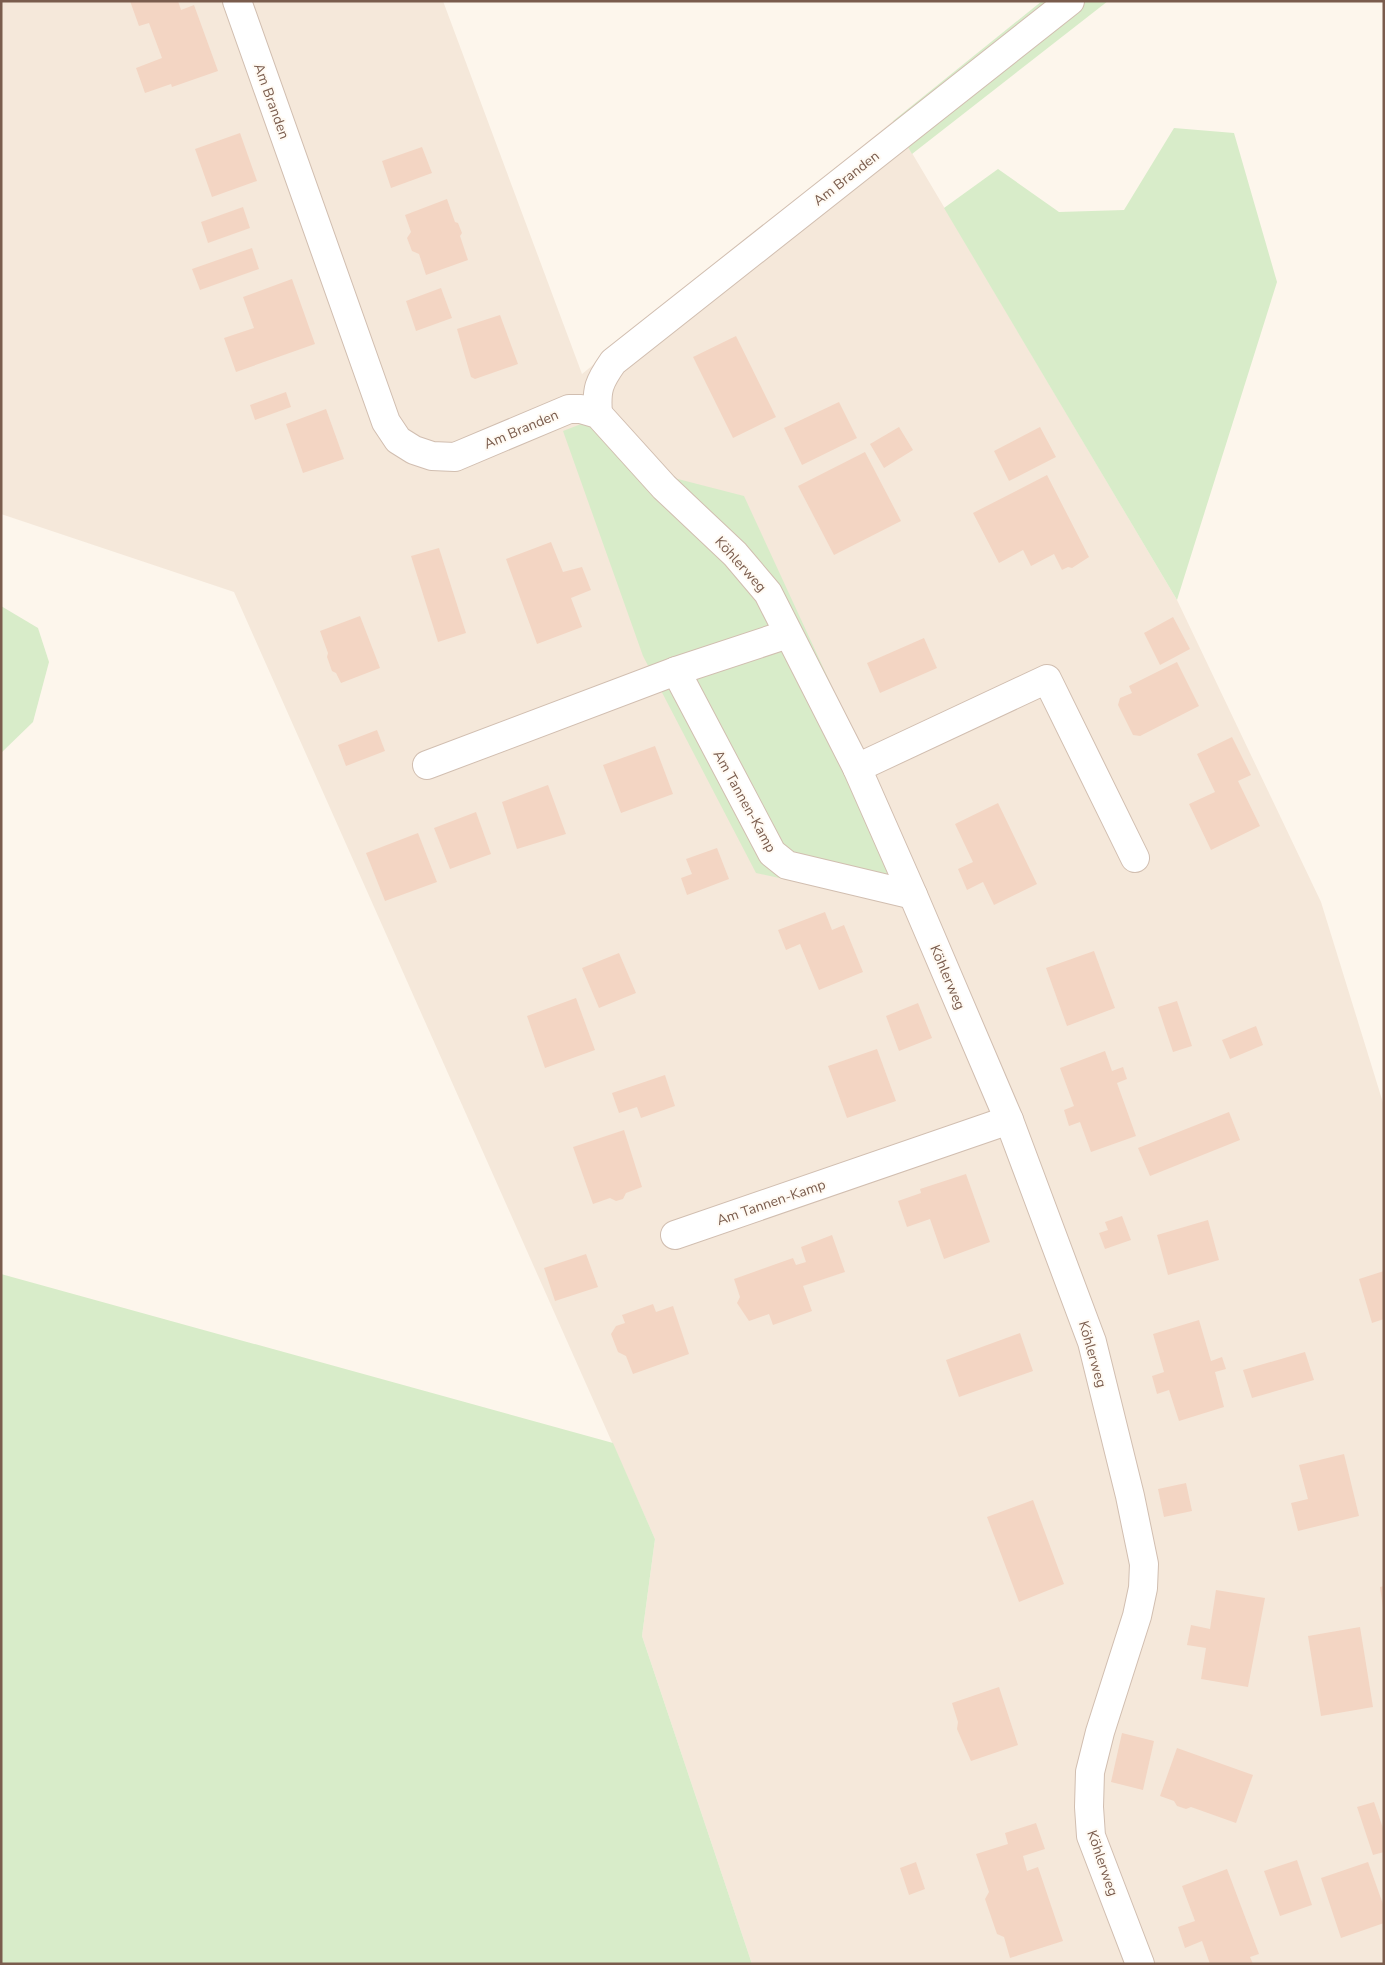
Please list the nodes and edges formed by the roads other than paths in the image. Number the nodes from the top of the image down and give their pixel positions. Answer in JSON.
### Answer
{"nodes":[{"id":1,"x":237,"y":1,"type":"edge"},
{"id":2,"x":1070,"y":1,"type":"edge"},
{"id":3,"x":598,"y":414,"type":"junction"},
{"id":4,"x":788,"y":634,"type":"junction"},
{"id":5,"x":676,"y":671,"type":"junction"},
{"id":6,"x":427,"y":765,"type":"dead end"},
{"id":7,"x":857,"y":768,"type":"junction"},
{"id":8,"x":1135,"y":858,"type":"dead end"},
{"id":9,"x":913,"y":895,"type":"junction"},
{"id":10,"x":1009,"y":1120,"type":"junction"},
{"id":11,"x":675,"y":1235,"type":"dead end"},
{"id":12,"x":1140,"y":1964,"type":"edge"}],
"edges":[{"from":1,"to":3,"type":"street","name":"Am Branden"},
{"from":2,"to":3,"type":"street","name":"Am Branden"},
{"from":3,"to":4,"type":"street","name":"Köhlerweg"},
{"from":4,"to":5,"type":"street"},
{"from":4,"to":7,"type":"street","name":"Köhlerweg"},
{"from":5,"to":6,"type":"street"},
{"from":5,"to":9,"type":"street","name":"Am Tannen-Kamp"},
{"from":7,"to":8,"type":"street"},
{"from":7,"to":9,"type":"street","name":"Köhlerweg"},
{"from":9,"to":10,"type":"street","name":"Köhlerweg"},
{"from":10,"to":11,"type":"street","name":"Am Tannen-Kamp"},
{"from":10,"to":12,"type":"street","name":"Köhlerweg"}]}
